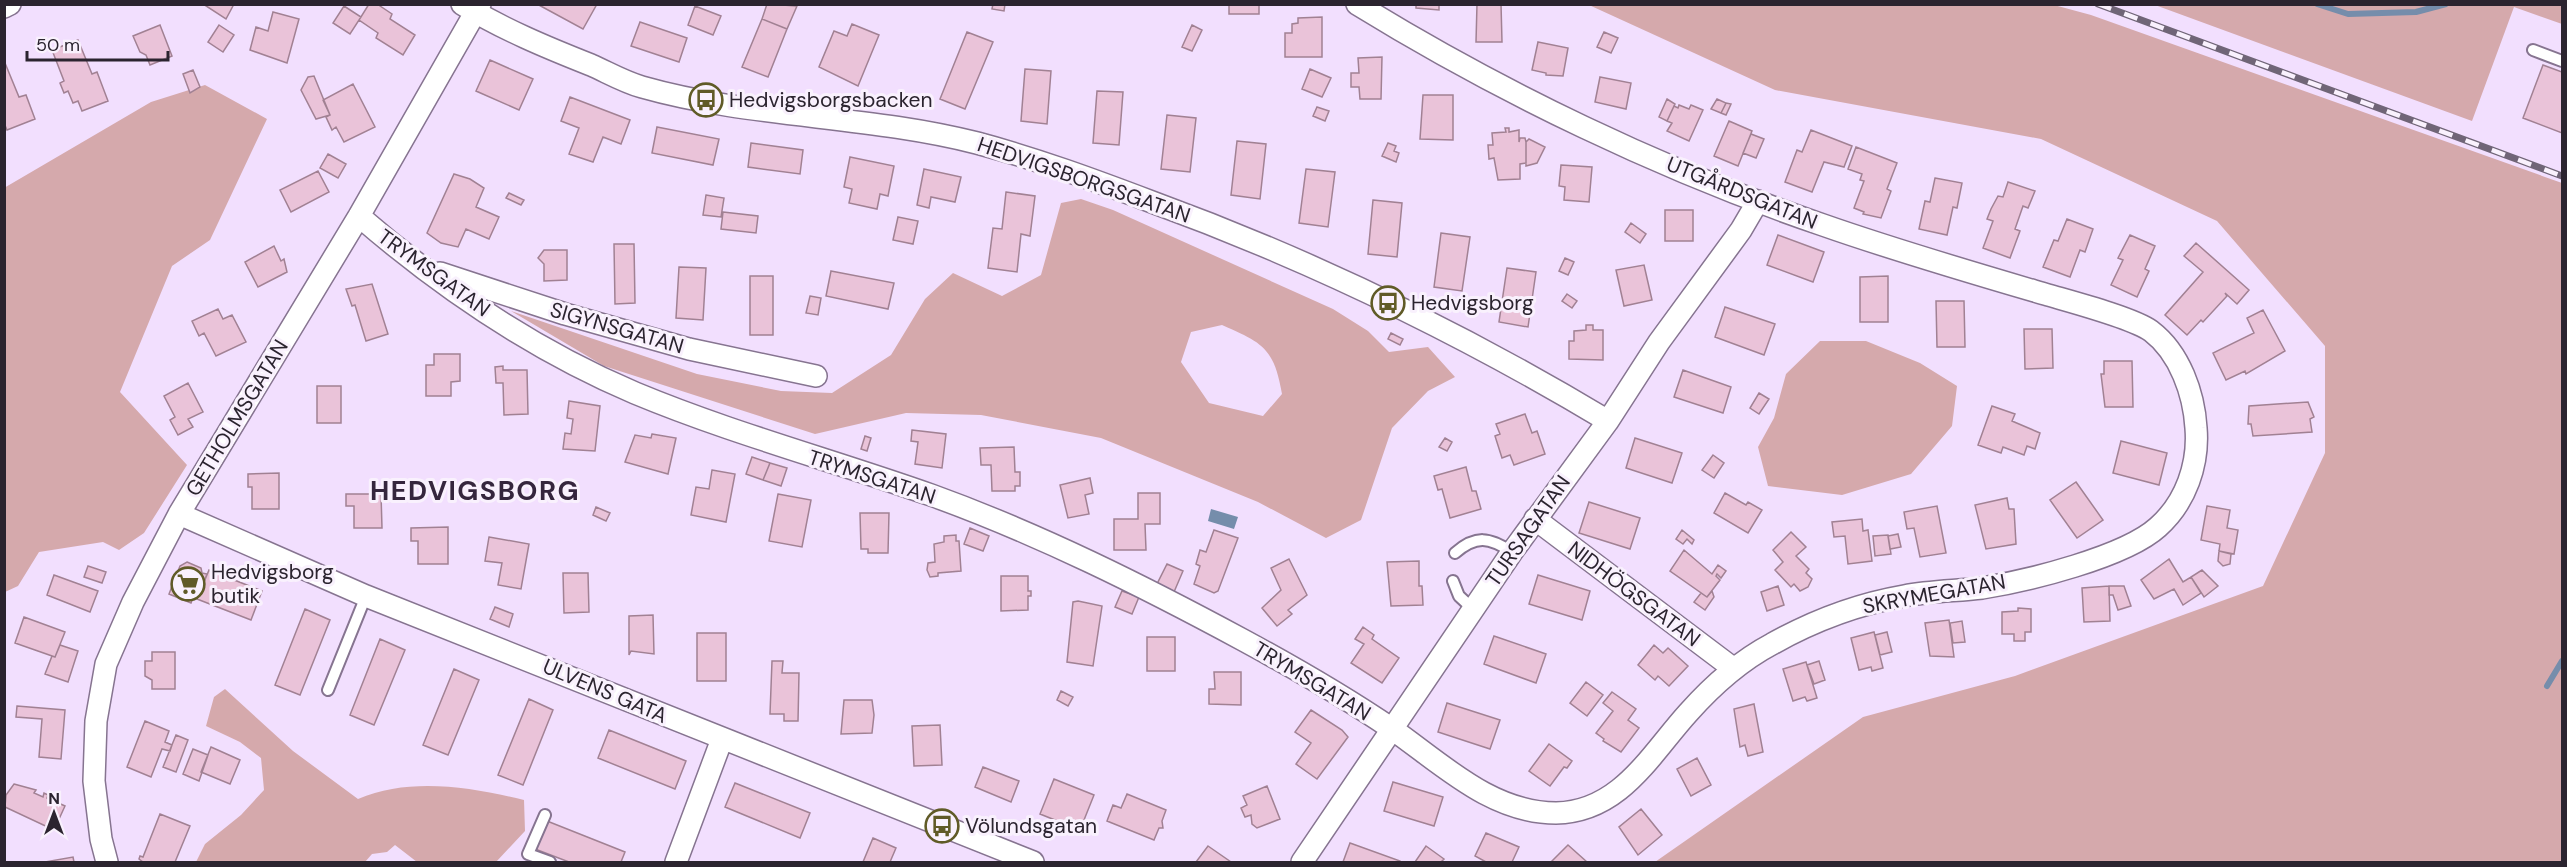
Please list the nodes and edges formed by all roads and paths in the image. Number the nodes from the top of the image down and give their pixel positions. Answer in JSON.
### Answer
{"nodes":[{"id":1,"x":10,"y":4,"type":"edge"},
{"id":2,"x":1357,"y":4,"type":"edge"},
{"id":3,"x":4,"y":7,"type":"edge"},
{"id":4,"x":473,"y":7,"type":"edge"},
{"id":5,"x":2533,"y":50,"type":"dead end"},
{"id":6,"x":2562,"y":61,"type":"edge"},
{"id":7,"x":1758,"y":201,"type":"junction"},
{"id":8,"x":359,"y":216,"type":"junction"},
{"id":9,"x":422,"y":268,"type":"junction"},
{"id":10,"x":2149,"y":329,"type":"joint"},
{"id":11,"x":816,"y":376,"type":"dead end"},
{"id":12,"x":1608,"y":420,"type":"junction"},
{"id":13,"x":179,"y":514,"type":"junction"},
{"id":14,"x":1535,"y":519,"type":"junction"},
{"id":15,"x":1512,"y":552,"type":"junction"},
{"id":16,"x":1455,"y":553,"type":"dead end"},
{"id":17,"x":1453,"y":581,"type":"dead end"},
{"id":18,"x":366,"y":596,"type":"junction"},
{"id":19,"x":1473,"y":609,"type":"junction"},
{"id":20,"x":1734,"y":669,"type":"junction"},
{"id":21,"x":328,"y":690,"type":"dead end"},
{"id":22,"x":1393,"y":730,"type":"junction"},
{"id":23,"x":722,"y":738,"type":"junction"},
{"id":24,"x":545,"y":816,"type":"dead end"},
{"id":25,"x":107,"y":862,"type":"edge"},
{"id":26,"x":550,"y":862,"type":"edge"},
{"id":27,"x":676,"y":862,"type":"edge"},
{"id":28,"x":1033,"y":862,"type":"edge"},
{"id":29,"x":1302,"y":862,"type":"edge"}],
"edges":[{"from":1,"to":3,"type":"street"},
{"from":2,"to":7,"type":"street","name":"UTGÅRDSGATAN"},
{"from":4,"to":8,"type":"street","name":"GETHOLMSGATAN"},
{"from":4,"to":12,"type":"street","name":"HEDVIGSBORGSGATAN"},
{"from":5,"to":6,"type":"lane"},
{"from":7,"to":10,"type":"street","name":"UTGÅRDSGATAN"},
{"from":7,"to":12,"type":"street","name":"TURSAGATAN"},
{"from":8,"to":9,"type":"street","name":"TRYMSGATAN"},
{"from":8,"to":13,"type":"street","name":"GETHOLMSGATAN"},
{"from":9,"to":11,"type":"street","name":"SIGYNSGATAN"},
{"from":9,"to":22,"type":"street","name":"TRYMSGATAN"},
{"from":10,"to":20,"type":"street","name":"SKRYMEGATAN"},
{"from":12,"to":14,"type":"street","name":"TURSAGATAN"},
{"from":13,"to":18,"type":"street","name":"ULVENS GATA"},
{"from":13,"to":25,"type":"street","name":"GETHOLMSGATAN"},
{"from":14,"to":15,"type":"street","name":"TURSAGATAN"},
{"from":14,"to":20,"type":"street","name":"NIDHÖGSGATAN"},
{"from":15,"to":16,"type":"lane"},
{"from":15,"to":19,"type":"street","name":"TURSAGATAN"},
{"from":17,"to":19,"type":"lane"},
{"from":18,"to":21,"type":"lane"},
{"from":18,"to":23,"type":"street","name":"ULVENS GATA"},
{"from":19,"to":22,"type":"street","name":"TURSAGATAN"},
{"from":20,"to":22,"type":"street","name":"SKRYMEGATAN"},
{"from":22,"to":29,"type":"street","name":"TURSAGATAN"},
{"from":23,"to":27,"type":"street"},
{"from":23,"to":28,"type":"street","name":"ULVENS GATA"},
{"from":24,"to":26,"type":"lane"}]}
